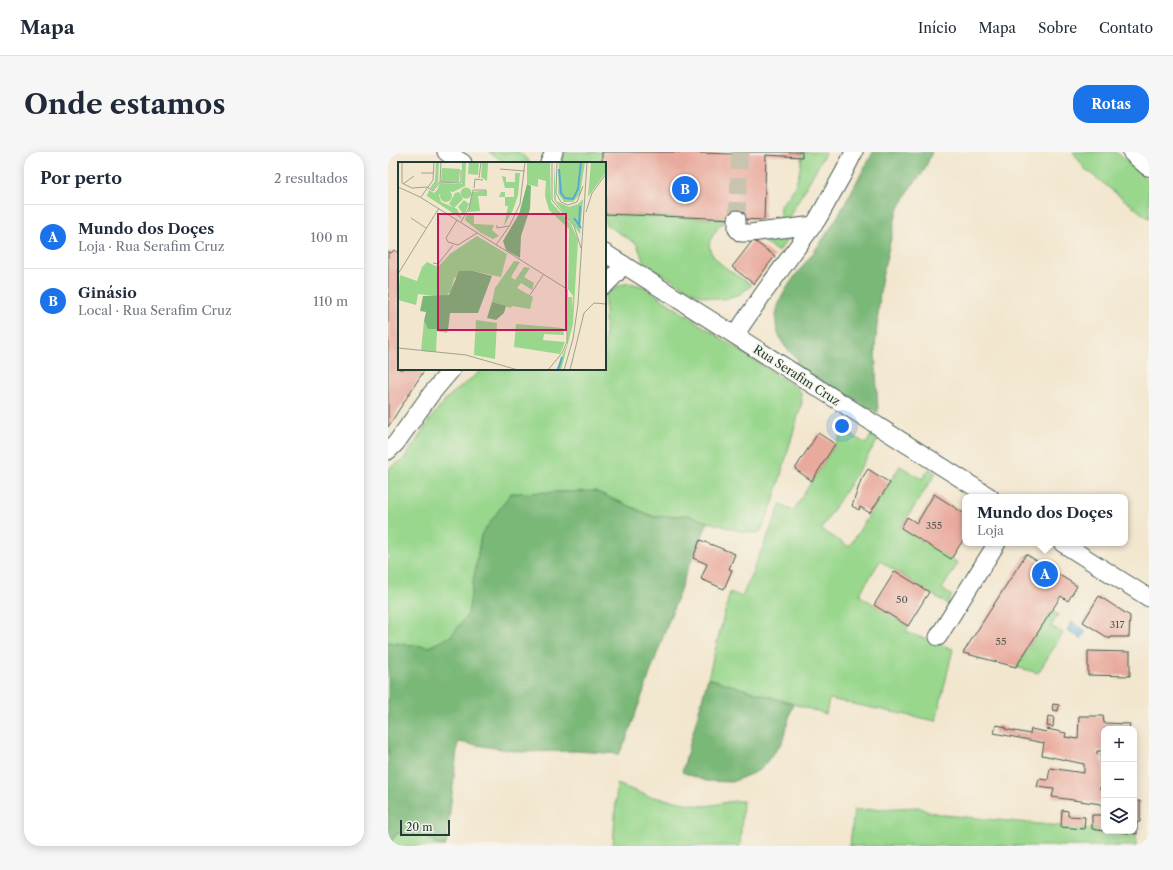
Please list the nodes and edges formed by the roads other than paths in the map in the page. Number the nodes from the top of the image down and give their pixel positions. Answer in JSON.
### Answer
{"nodes":[{"id":1,"x":446,"y":152,"type":"edge"},
{"id":2,"x":554,"y":152,"type":"edge"},
{"id":3,"x":854,"y":152,"type":"edge"},
{"id":4,"x":1134,"y":152,"type":"edge"},
{"id":5,"x":461,"y":162,"type":"edge"},
{"id":6,"x":549,"y":162,"type":"edge"},
{"id":7,"x":1149,"y":165,"type":"edge"},
{"id":8,"x":737,"y":219,"type":"tunnel mouth"},
{"id":9,"x":814,"y":225,"type":"junction"},
{"id":10,"x":606,"y":254,"type":"edge"},
{"id":11,"x":622,"y":264,"type":"junction"},
{"id":12,"x":606,"y":284,"type":"edge"},
{"id":13,"x":735,"y":335,"type":"junction"},
{"id":14,"x":451,"y":370,"type":"edge"},
{"id":15,"x":388,"y":451,"type":"edge"},
{"id":16,"x":985,"y":494,"type":"edge"},
{"id":17,"x":995,"y":546,"type":"edge"},
{"id":18,"x":1067,"y":546,"type":"edge"},
{"id":19,"x":1149,"y":598,"type":"edge"},
{"id":20,"x":938,"y":637,"type":"dead end"}],
"edges":[{"from":1,"to":5,"type":"street"},
{"from":2,"to":6,"type":"street"},
{"from":3,"to":9,"type":"street"},
{"from":4,"to":7,"type":"main road"},
{"from":8,"to":9,"type":"street"},
{"from":9,"to":13,"type":"street"},
{"from":10,"to":11,"type":"street","name":"Rua Serafim Cruz"},
{"from":11,"to":12,"type":"street"},
{"from":11,"to":13,"type":"street","name":"Rua Serafim Cruz"},
{"from":13,"to":16,"type":"street","name":"Rua Serafim Cruz"},
{"from":14,"to":15,"type":"street"},
{"from":17,"to":20,"type":"street"},
{"from":18,"to":19,"type":"street"}]}
